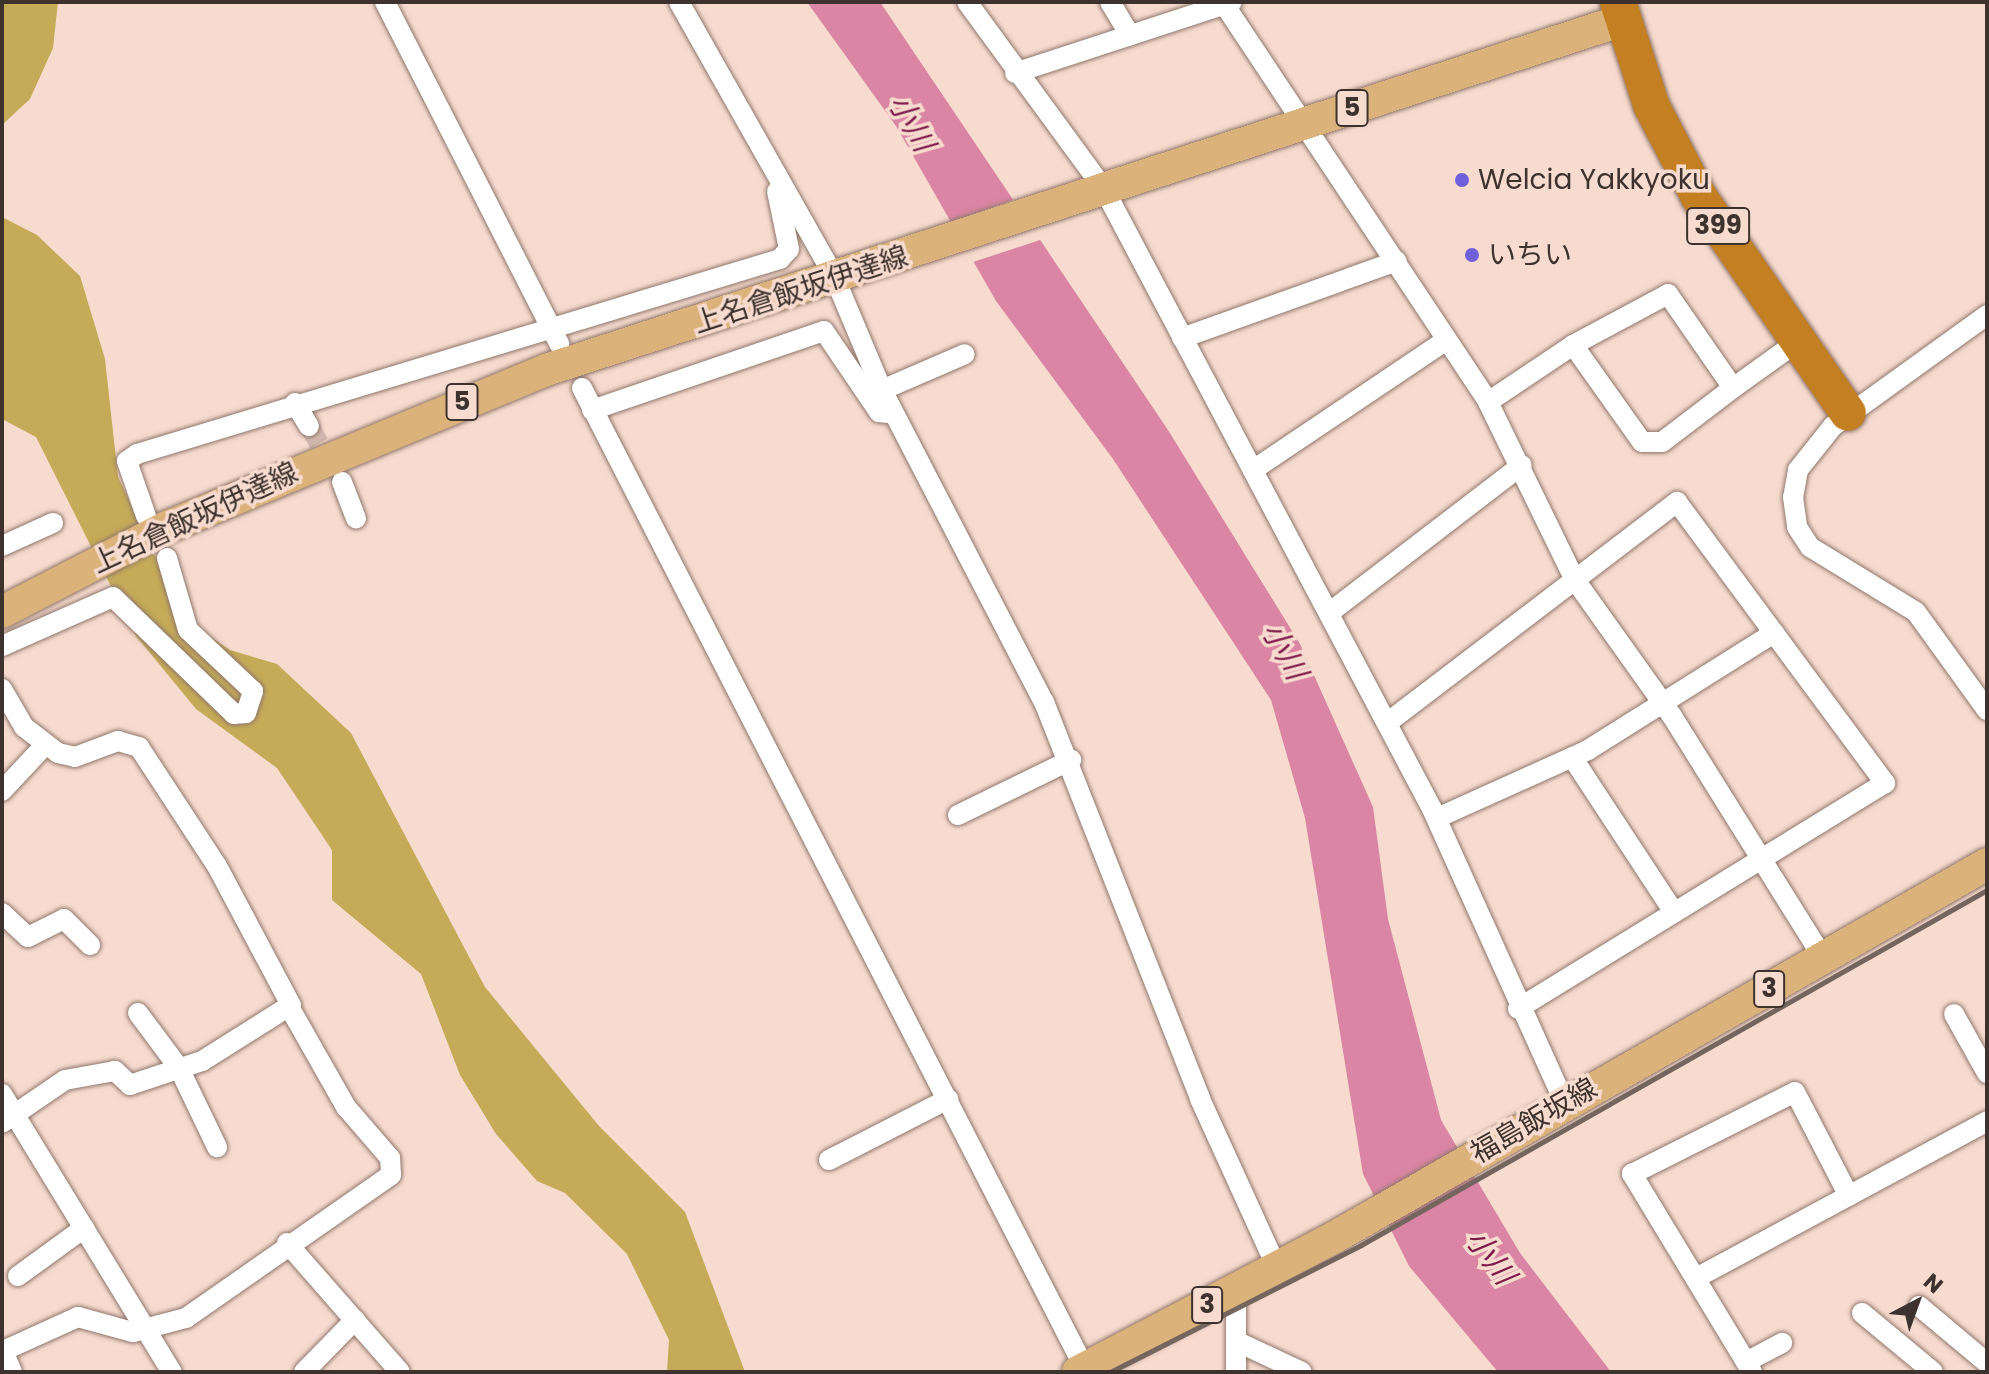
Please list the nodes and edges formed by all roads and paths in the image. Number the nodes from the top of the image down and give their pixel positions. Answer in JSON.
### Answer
{"nodes":[{"id":1,"x":385,"y":2,"type":"edge"},
{"id":2,"x":679,"y":2,"type":"edge"},
{"id":3,"x":967,"y":2,"type":"edge"},
{"id":4,"x":1110,"y":2,"type":"edge"},
{"id":5,"x":1228,"y":3,"type":"edge"},
{"id":6,"x":1619,"y":11,"type":"edge"},
{"id":7,"x":1130,"y":35,"type":"junction"},
{"id":8,"x":1015,"y":73,"type":"junction"},
{"id":9,"x":1305,"y":124,"type":"junction"},
{"id":10,"x":778,"y":188,"type":"junction"},
{"id":11,"x":1095,"y":194,"type":"junction"},
{"id":12,"x":1397,"y":261,"type":"junction"},
{"id":13,"x":834,"y":276,"type":"junction"},
{"id":14,"x":1987,"y":315,"type":"edge"},
{"id":15,"x":556,"y":336,"type":"junction"},
{"id":16,"x":1182,"y":338,"type":"junction"},
{"id":17,"x":1445,"y":341,"type":"junction"},
{"id":18,"x":1797,"y":342,"type":"junction"},
{"id":19,"x":1573,"y":345,"type":"junction"},
{"id":20,"x":965,"y":354,"type":"dead end"},
{"id":21,"x":582,"y":388,"type":"dead end"},
{"id":22,"x":1733,"y":388,"type":"junction"},
{"id":23,"x":882,"y":390,"type":"junction"},
{"id":24,"x":1488,"y":402,"type":"junction"},
{"id":25,"x":295,"y":403,"type":"junction"},
{"id":26,"x":592,"y":410,"type":"junction"},
{"id":27,"x":1848,"y":413,"type":"junction"},
{"id":28,"x":894,"y":414,"type":"junction"},
{"id":29,"x":309,"y":426,"type":"tunnel mouth"},
{"id":30,"x":1522,"y":465,"type":"junction"},
{"id":31,"x":1253,"y":470,"type":"junction"},
{"id":32,"x":342,"y":482,"type":"tunnel mouth"},
{"id":33,"x":146,"y":516,"type":"dead end"},
{"id":34,"x":356,"y":518,"type":"dead end"},
{"id":35,"x":53,"y":523,"type":"dead end"},
{"id":36,"x":2,"y":546,"type":"edge"},
{"id":37,"x":167,"y":558,"type":"dead end"},
{"id":38,"x":1575,"y":580,"type":"junction"},
{"id":39,"x":2,"y":612,"type":"edge"},
{"id":40,"x":1329,"y":613,"type":"junction"},
{"id":41,"x":1774,"y":633,"type":"junction"},
{"id":42,"x":2,"y":646,"type":"edge"},
{"id":43,"x":2,"y":689,"type":"edge"},
{"id":44,"x":1662,"y":703,"type":"junction"},
{"id":45,"x":1987,"y":710,"type":"edge"},
{"id":46,"x":1387,"y":723,"type":"junction"},
{"id":47,"x":45,"y":745,"type":"junction"},
{"id":48,"x":1572,"y":757,"type":"junction"},
{"id":49,"x":1071,"y":760,"type":"junction"},
{"id":50,"x":2,"y":791,"type":"edge"},
{"id":51,"x":958,"y":815,"type":"dead end"},
{"id":52,"x":1437,"y":818,"type":"junction"},
{"id":53,"x":1759,"y":860,"type":"junction"},
{"id":54,"x":1987,"y":864,"type":"edge"},
{"id":55,"x":1674,"y":912,"type":"junction"},
{"id":56,"x":2,"y":913,"type":"edge"},
{"id":57,"x":90,"y":945,"type":"dead end"},
{"id":58,"x":1824,"y":959,"type":"junction"},
{"id":59,"x":1518,"y":1009,"type":"junction"},
{"id":60,"x":291,"y":1010,"type":"junction"},
{"id":61,"x":138,"y":1013,"type":"dead end"},
{"id":62,"x":1954,"y":1014,"type":"dead end"},
{"id":63,"x":179,"y":1068,"type":"junction"},
{"id":64,"x":1987,"y":1073,"type":"edge"},
{"id":65,"x":2,"y":1094,"type":"edge"},
{"id":66,"x":948,"y":1099,"type":"junction"},
{"id":67,"x":1557,"y":1108,"type":"junction"},
{"id":68,"x":8,"y":1117,"type":"edge"},
{"id":69,"x":1987,"y":1121,"type":"edge"},
{"id":70,"x":217,"y":1147,"type":"dead end"},
{"id":71,"x":829,"y":1160,"type":"dead end"},
{"id":72,"x":1849,"y":1196,"type":"junction"},
{"id":73,"x":84,"y":1228,"type":"junction"},
{"id":74,"x":287,"y":1243,"type":"junction"},
{"id":75,"x":1277,"y":1268,"type":"junction"},
{"id":76,"x":18,"y":1276,"type":"dead end"},
{"id":77,"x":1696,"y":1278,"type":"junction"},
{"id":78,"x":1236,"y":1291,"type":"junction"},
{"id":79,"x":1919,"y":1306,"type":"dead end"},
{"id":80,"x":1862,"y":1313,"type":"dead end"},
{"id":81,"x":355,"y":1320,"type":"junction"},
{"id":82,"x":148,"y":1332,"type":"junction"},
{"id":83,"x":1240,"y":1343,"type":"junction"},
{"id":84,"x":1782,"y":1343,"type":"dead end"},
{"id":85,"x":1987,"y":1363,"type":"edge"},
{"id":86,"x":1749,"y":1367,"type":"edge"},
{"id":87,"x":1082,"y":1370,"type":"edge"},
{"id":88,"x":12,"y":1372,"type":"edge"},
{"id":89,"x":172,"y":1372,"type":"edge"},
{"id":90,"x":304,"y":1372,"type":"edge"},
{"id":91,"x":400,"y":1372,"type":"edge"},
{"id":92,"x":1236,"y":1372,"type":"edge"},
{"id":93,"x":1302,"y":1372,"type":"edge"},
{"id":94,"x":1933,"y":1372,"type":"edge"}],
"edges":[{"from":1,"to":15,"type":"street"},
{"from":2,"to":10,"type":"street"},
{"from":3,"to":8,"type":"street"},
{"from":4,"to":7,"type":"street"},
{"from":5,"to":7,"type":"street"},
{"from":5,"to":9,"type":"street"},
{"from":6,"to":9,"type":"main road","name":"上名倉飯坂伊達線","number":"5"},
{"from":6,"to":18,"type":"highway","number":"399"},
{"from":7,"to":8,"type":"street"},
{"from":8,"to":11,"type":"street"},
{"from":9,"to":11,"type":"main road","name":"上名倉飯坂伊達線","number":"5"},
{"from":9,"to":12,"type":"street"},
{"from":10,"to":13,"type":"street"},
{"from":10,"to":15,"type":"street"},
{"from":11,"to":13,"type":"main road","name":"上名倉飯坂伊達線","number":"5"},
{"from":11,"to":16,"type":"street"},
{"from":12,"to":16,"type":"street"},
{"from":12,"to":17,"type":"street"},
{"from":13,"to":23,"type":"street"},
{"from":13,"to":39,"type":"main road","name":"上名倉飯坂伊達線","number":"5"},
{"from":14,"to":27,"type":"street"},
{"from":15,"to":25,"type":"street"},
{"from":16,"to":31,"type":"street"},
{"from":17,"to":24,"type":"street"},
{"from":17,"to":31,"type":"street"},
{"from":18,"to":22,"type":"street"},
{"from":18,"to":27,"type":"highway","number":"399"},
{"from":19,"to":22,"type":"street"},
{"from":19,"to":22,"type":"street"},
{"from":19,"to":24,"type":"street"},
{"from":20,"to":23,"type":"street"},
{"from":21,"to":26,"type":"street"},
{"from":23,"to":28,"type":"street"},
{"from":24,"to":30,"type":"street"},
{"from":25,"to":29,"type":"street"},
{"from":25,"to":33,"type":"street"},
{"from":26,"to":28,"type":"street"},
{"from":26,"to":66,"type":"street"},
{"from":27,"to":45,"type":"street"},
{"from":28,"to":49,"type":"street"},
{"from":30,"to":38,"type":"street"},
{"from":30,"to":40,"type":"street"},
{"from":31,"to":40,"type":"street"},
{"from":32,"to":34,"type":"street"},
{"from":35,"to":36,"type":"street"},
{"from":37,"to":42,"type":"street"},
{"from":38,"to":41,"type":"street"},
{"from":38,"to":44,"type":"street"},
{"from":38,"to":46,"type":"street"},
{"from":40,"to":46,"type":"street"},
{"from":41,"to":44,"type":"street"},
{"from":41,"to":53,"type":"street"},
{"from":43,"to":47,"type":"street"},
{"from":44,"to":48,"type":"street"},
{"from":44,"to":53,"type":"street"},
{"from":46,"to":52,"type":"street"},
{"from":47,"to":50,"type":"street"},
{"from":47,"to":60,"type":"street"},
{"from":48,"to":52,"type":"street"},
{"from":48,"to":55,"type":"street"},
{"from":49,"to":51,"type":"street"},
{"from":49,"to":75,"type":"street"},
{"from":52,"to":59,"type":"street"},
{"from":53,"to":55,"type":"street"},
{"from":53,"to":58,"type":"street"},
{"from":54,"to":58,"type":"main road","name":"福島飯坂線","number":"3"},
{"from":55,"to":59,"type":"street"},
{"from":56,"to":57,"type":"street"},
{"from":58,"to":67,"type":"main road","name":"福島飯坂線","number":"3"},
{"from":59,"to":67,"type":"street"},
{"from":60,"to":63,"type":"street"},
{"from":60,"to":74,"type":"street"},
{"from":61,"to":63,"type":"street"},
{"from":62,"to":64,"type":"street"},
{"from":63,"to":68,"type":"street"},
{"from":63,"to":70,"type":"street"},
{"from":65,"to":68,"type":"street"},
{"from":66,"to":71,"type":"street"},
{"from":66,"to":87,"type":"street"},
{"from":67,"to":75,"type":"main road","name":"福島飯坂線","number":"3"},
{"from":68,"to":73,"type":"street"},
{"from":69,"to":72,"type":"street"},
{"from":72,"to":77,"type":"street"},
{"from":72,"to":77,"type":"street"},
{"from":73,"to":76,"type":"street"},
{"from":73,"to":82,"type":"street"},
{"from":74,"to":81,"type":"street"},
{"from":74,"to":82,"type":"street"},
{"from":75,"to":78,"type":"main road","name":"福島飯坂線","number":"3"},
{"from":77,"to":86,"type":"street"},
{"from":78,"to":83,"type":"street"},
{"from":78,"to":87,"type":"main road","name":"福島飯坂線","number":"3"},
{"from":79,"to":85,"type":"street"},
{"from":80,"to":94,"type":"street"},
{"from":81,"to":90,"type":"street"},
{"from":81,"to":91,"type":"street"},
{"from":82,"to":88,"type":"street"},
{"from":82,"to":89,"type":"street"},
{"from":83,"to":92,"type":"street"},
{"from":83,"to":93,"type":"street"},
{"from":84,"to":86,"type":"street"}]}
